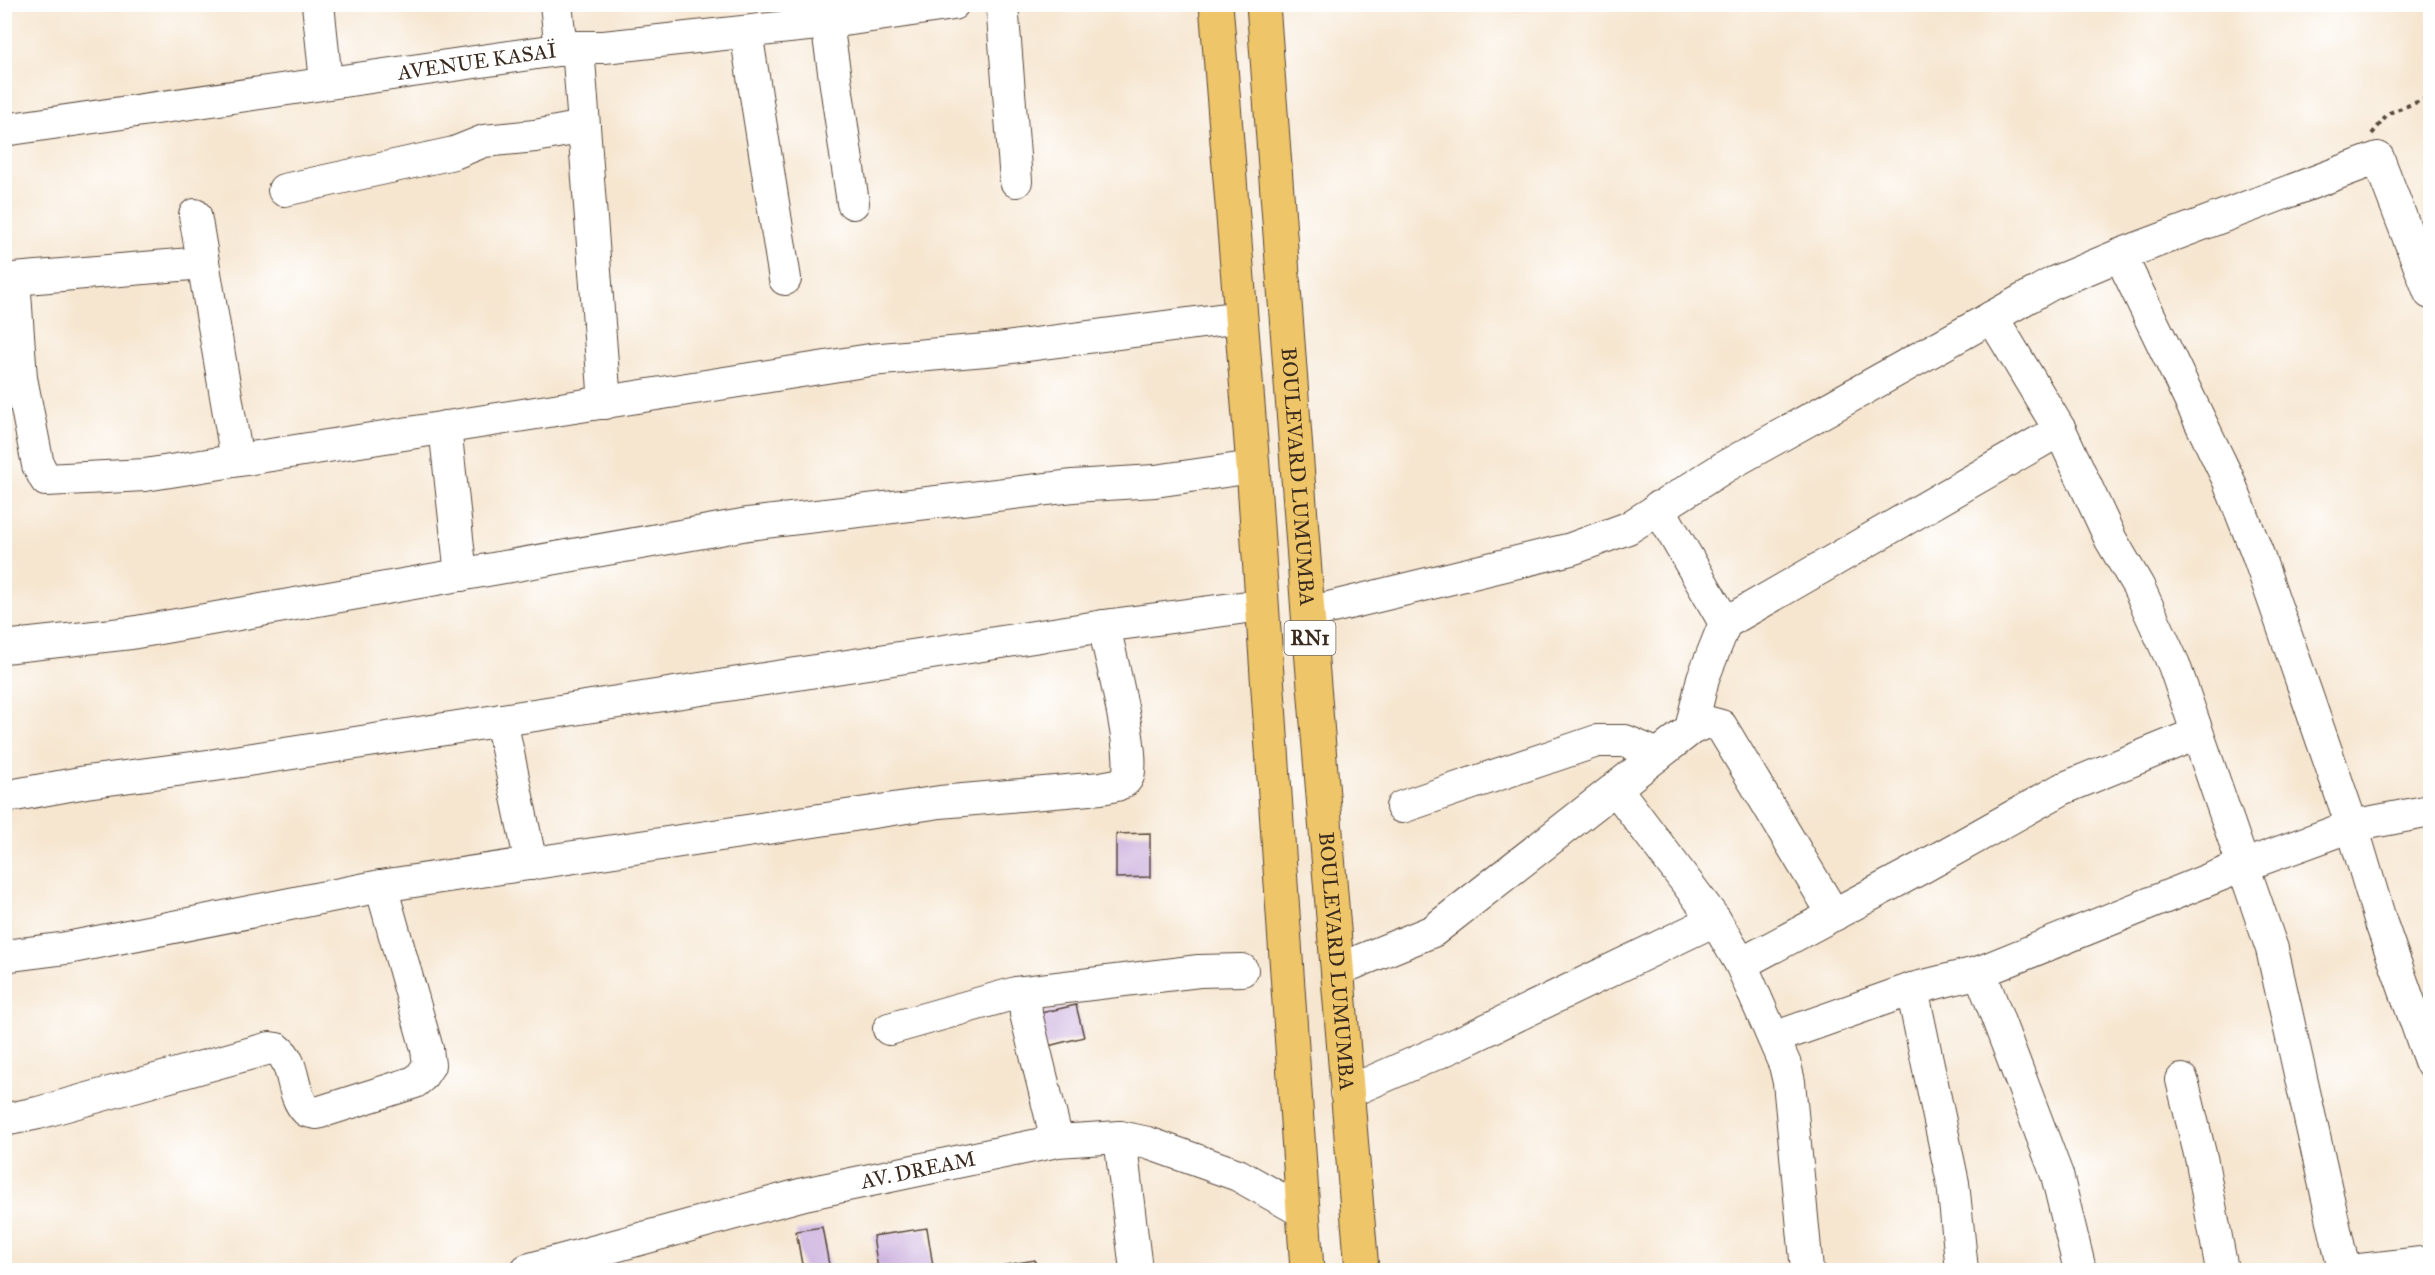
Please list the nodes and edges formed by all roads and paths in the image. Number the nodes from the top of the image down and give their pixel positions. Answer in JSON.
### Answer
{"nodes":[{"id":1,"x":318,"y":4,"type":"edge"},
{"id":2,"x":556,"y":4,"type":"edge"},
{"id":3,"x":953,"y":4,"type":"edge"},
{"id":4,"x":1002,"y":4,"type":"edge"},
{"id":5,"x":1216,"y":4,"type":"edge"},
{"id":6,"x":1263,"y":4,"type":"edge"},
{"id":7,"x":820,"y":17,"type":"edge"},
{"id":8,"x":746,"y":32,"type":"junction"},
{"id":9,"x":570,"y":49,"type":"junction"},
{"id":10,"x":326,"y":82,"type":"junction"},
{"id":11,"x":2430,"y":97,"type":"edge"},
{"id":12,"x":584,"y":127,"type":"junction"},
{"id":13,"x":4,"y":130,"type":"edge"},
{"id":14,"x":2378,"y":158,"type":"junction"},
{"id":15,"x":1016,"y":181,"type":"dead end"},
{"id":16,"x":284,"y":190,"type":"dead end"},
{"id":17,"x":853,"y":202,"type":"dead end"},
{"id":18,"x":195,"y":215,"type":"dead end"},
{"id":19,"x":2120,"y":255,"type":"junction"},
{"id":20,"x":203,"y":263,"type":"junction"},
{"id":21,"x":784,"y":279,"type":"dead end"},
{"id":22,"x":9,"y":280,"type":"edge"},
{"id":23,"x":2430,"y":293,"type":"edge"},
{"id":24,"x":1241,"y":317,"type":"junction"},
{"id":25,"x":1992,"y":317,"type":"junction"},
{"id":26,"x":605,"y":403,"type":"junction"},
{"id":27,"x":445,"y":427,"type":"junction"},
{"id":28,"x":2060,"y":430,"type":"junction"},
{"id":29,"x":237,"y":459,"type":"junction"},
{"id":30,"x":1253,"y":467,"type":"junction"},
{"id":31,"x":1658,"y":507,"type":"junction"},
{"id":32,"x":461,"y":575,"type":"junction"},
{"id":33,"x":1262,"y":605,"type":"junction"},
{"id":34,"x":1308,"y":613,"type":"junction"},
{"id":35,"x":1725,"y":623,"type":"junction"},
{"id":36,"x":1104,"y":626,"type":"junction"},
{"id":37,"x":4,"y":647,"type":"edge"},
{"id":38,"x":501,"y":720,"type":"junction"},
{"id":39,"x":1692,"y":729,"type":"junction"},
{"id":40,"x":2196,"y":734,"type":"junction"},
{"id":41,"x":1658,"y":755,"type":"junction"},
{"id":42,"x":1616,"y":789,"type":"junction"},
{"id":43,"x":4,"y":797,"type":"edge"},
{"id":44,"x":1402,"y":807,"type":"dead end"},
{"id":45,"x":2430,"y":811,"type":"edge"},
{"id":46,"x":2352,"y":826,"type":"junction"},
{"id":47,"x":531,"y":864,"type":"junction"},
{"id":48,"x":2245,"y":865,"type":"junction"},
{"id":49,"x":381,"y":886,"type":"junction"},
{"id":50,"x":1834,"y":915,"type":"junction"},
{"id":51,"x":1715,"y":920,"type":"junction"},
{"id":52,"x":4,"y":956,"type":"edge"},
{"id":53,"x":1741,"y":964,"type":"junction"},
{"id":54,"x":1242,"y":970,"type":"dead end"},
{"id":55,"x":1337,"y":970,"type":"junction"},
{"id":56,"x":1980,"y":972,"type":"junction"},
{"id":57,"x":1912,"y":989,"type":"junction"},
{"id":58,"x":1025,"y":992,"type":"junction"},
{"id":59,"x":889,"y":1029,"type":"dead end"},
{"id":60,"x":1774,"y":1038,"type":"junction"},
{"id":61,"x":2430,"y":1061,"type":"edge"},
{"id":62,"x":2182,"y":1080,"type":"dead end"},
{"id":63,"x":1346,"y":1093,"type":"junction"},
{"id":64,"x":4,"y":1120,"type":"edge"},
{"id":65,"x":1120,"y":1137,"type":"junction"},
{"id":66,"x":1057,"y":1141,"type":"junction"},
{"id":67,"x":1302,"y":1211,"type":"junction"},
{"id":68,"x":2430,"y":1262,"type":"edge"},
{"id":69,"x":581,"y":1263,"type":"edge"},
{"id":70,"x":527,"y":1270,"type":"edge"},
{"id":71,"x":1136,"y":1270,"type":"edge"},
{"id":72,"x":1307,"y":1270,"type":"edge"},
{"id":73,"x":1362,"y":1270,"type":"edge"},
{"id":74,"x":1807,"y":1270,"type":"edge"},
{"id":75,"x":1962,"y":1270,"type":"edge"},
{"id":76,"x":2080,"y":1270,"type":"edge"},
{"id":77,"x":2222,"y":1270,"type":"edge"},
{"id":78,"x":2344,"y":1270,"type":"edge"},
{"id":79,"x":2360,"y":1270,"type":"edge"}],
"edges":[{"from":1,"to":10,"type":"street"},
{"from":2,"to":9,"type":"street"},
{"from":3,"to":7,"type":"street","name":"AVENUE KASAÏ"},
{"from":4,"to":15,"type":"street"},
{"from":5,"to":24,"type":"highway","number":"RN1"},
{"from":6,"to":34,"type":"highway","name":"BOULEVARD LUMUMBA","number":"RN1"},
{"from":7,"to":8,"type":"street","name":"AVENUE KASAÏ"},
{"from":7,"to":17,"type":"street"},
{"from":8,"to":9,"type":"street","name":"AVENUE KASAÏ"},
{"from":8,"to":21,"type":"street"},
{"from":9,"to":10,"type":"street","name":"AVENUE KASAÏ"},
{"from":9,"to":12,"type":"street"},
{"from":10,"to":13,"type":"street","name":"AVENUE KASAÏ"},
{"from":11,"to":14,"type":"path"},
{"from":12,"to":16,"type":"street"},
{"from":12,"to":26,"type":"street"},
{"from":14,"to":19,"type":"street"},
{"from":14,"to":23,"type":"street"},
{"from":18,"to":20,"type":"street"},
{"from":19,"to":25,"type":"street"},
{"from":19,"to":46,"type":"street"},
{"from":20,"to":22,"type":"street"},
{"from":20,"to":29,"type":"street"},
{"from":22,"to":29,"type":"street"},
{"from":24,"to":26,"type":"street"},
{"from":24,"to":30,"type":"highway","number":"RN1"},
{"from":25,"to":28,"type":"street"},
{"from":25,"to":31,"type":"street"},
{"from":26,"to":27,"type":"street"},
{"from":27,"to":29,"type":"street"},
{"from":27,"to":32,"type":"street"},
{"from":28,"to":35,"type":"street"},
{"from":28,"to":40,"type":"street"},
{"from":30,"to":32,"type":"street"},
{"from":30,"to":33,"type":"highway","number":"RN1"},
{"from":31,"to":34,"type":"street"},
{"from":31,"to":35,"type":"street"},
{"from":32,"to":37,"type":"street"},
{"from":33,"to":36,"type":"street"},
{"from":33,"to":67,"type":"highway","number":"RN1"},
{"from":34,"to":55,"type":"highway","name":"BOULEVARD LUMUMBA","number":"RN1"},
{"from":35,"to":39,"type":"street"},
{"from":36,"to":38,"type":"street"},
{"from":36,"to":47,"type":"street"},
{"from":38,"to":43,"type":"street"},
{"from":38,"to":47,"type":"street"},
{"from":39,"to":41,"type":"street"},
{"from":39,"to":50,"type":"street"},
{"from":40,"to":48,"type":"street"},
{"from":40,"to":50,"type":"street"},
{"from":41,"to":42,"type":"street"},
{"from":41,"to":44,"type":"street"},
{"from":42,"to":51,"type":"street"},
{"from":42,"to":55,"type":"street"},
{"from":45,"to":46,"type":"street"},
{"from":46,"to":48,"type":"street"},
{"from":46,"to":61,"type":"street"},
{"from":47,"to":49,"type":"street"},
{"from":48,"to":56,"type":"street"},
{"from":48,"to":78,"type":"street"},
{"from":49,"to":52,"type":"street"},
{"from":49,"to":64,"type":"street"},
{"from":50,"to":53,"type":"street"},
{"from":51,"to":53,"type":"street"},
{"from":51,"to":63,"type":"street"},
{"from":53,"to":60,"type":"street"},
{"from":54,"to":58,"type":"street"},
{"from":55,"to":63,"type":"highway","name":"BOULEVARD LUMUMBA","number":"RN1"},
{"from":56,"to":57,"type":"street"},
{"from":56,"to":76,"type":"street"},
{"from":57,"to":60,"type":"street"},
{"from":57,"to":75,"type":"street"},
{"from":58,"to":59,"type":"street"},
{"from":58,"to":66,"type":"street"},
{"from":60,"to":74,"type":"street"},
{"from":62,"to":77,"type":"street"},
{"from":63,"to":73,"type":"highway","name":"BOULEVARD LUMUMBA","number":"RN1"},
{"from":65,"to":66,"type":"street","name":"AV. DREAM"},
{"from":65,"to":67,"type":"street","name":"AV. DREAM"},
{"from":65,"to":71,"type":"street"},
{"from":66,"to":69,"type":"street","name":"AV. DREAM"},
{"from":67,"to":72,"type":"highway","number":"RN1"},
{"from":68,"to":79,"type":"street"},
{"from":69,"to":70,"type":"street","name":"AV. DREAM"}]}
